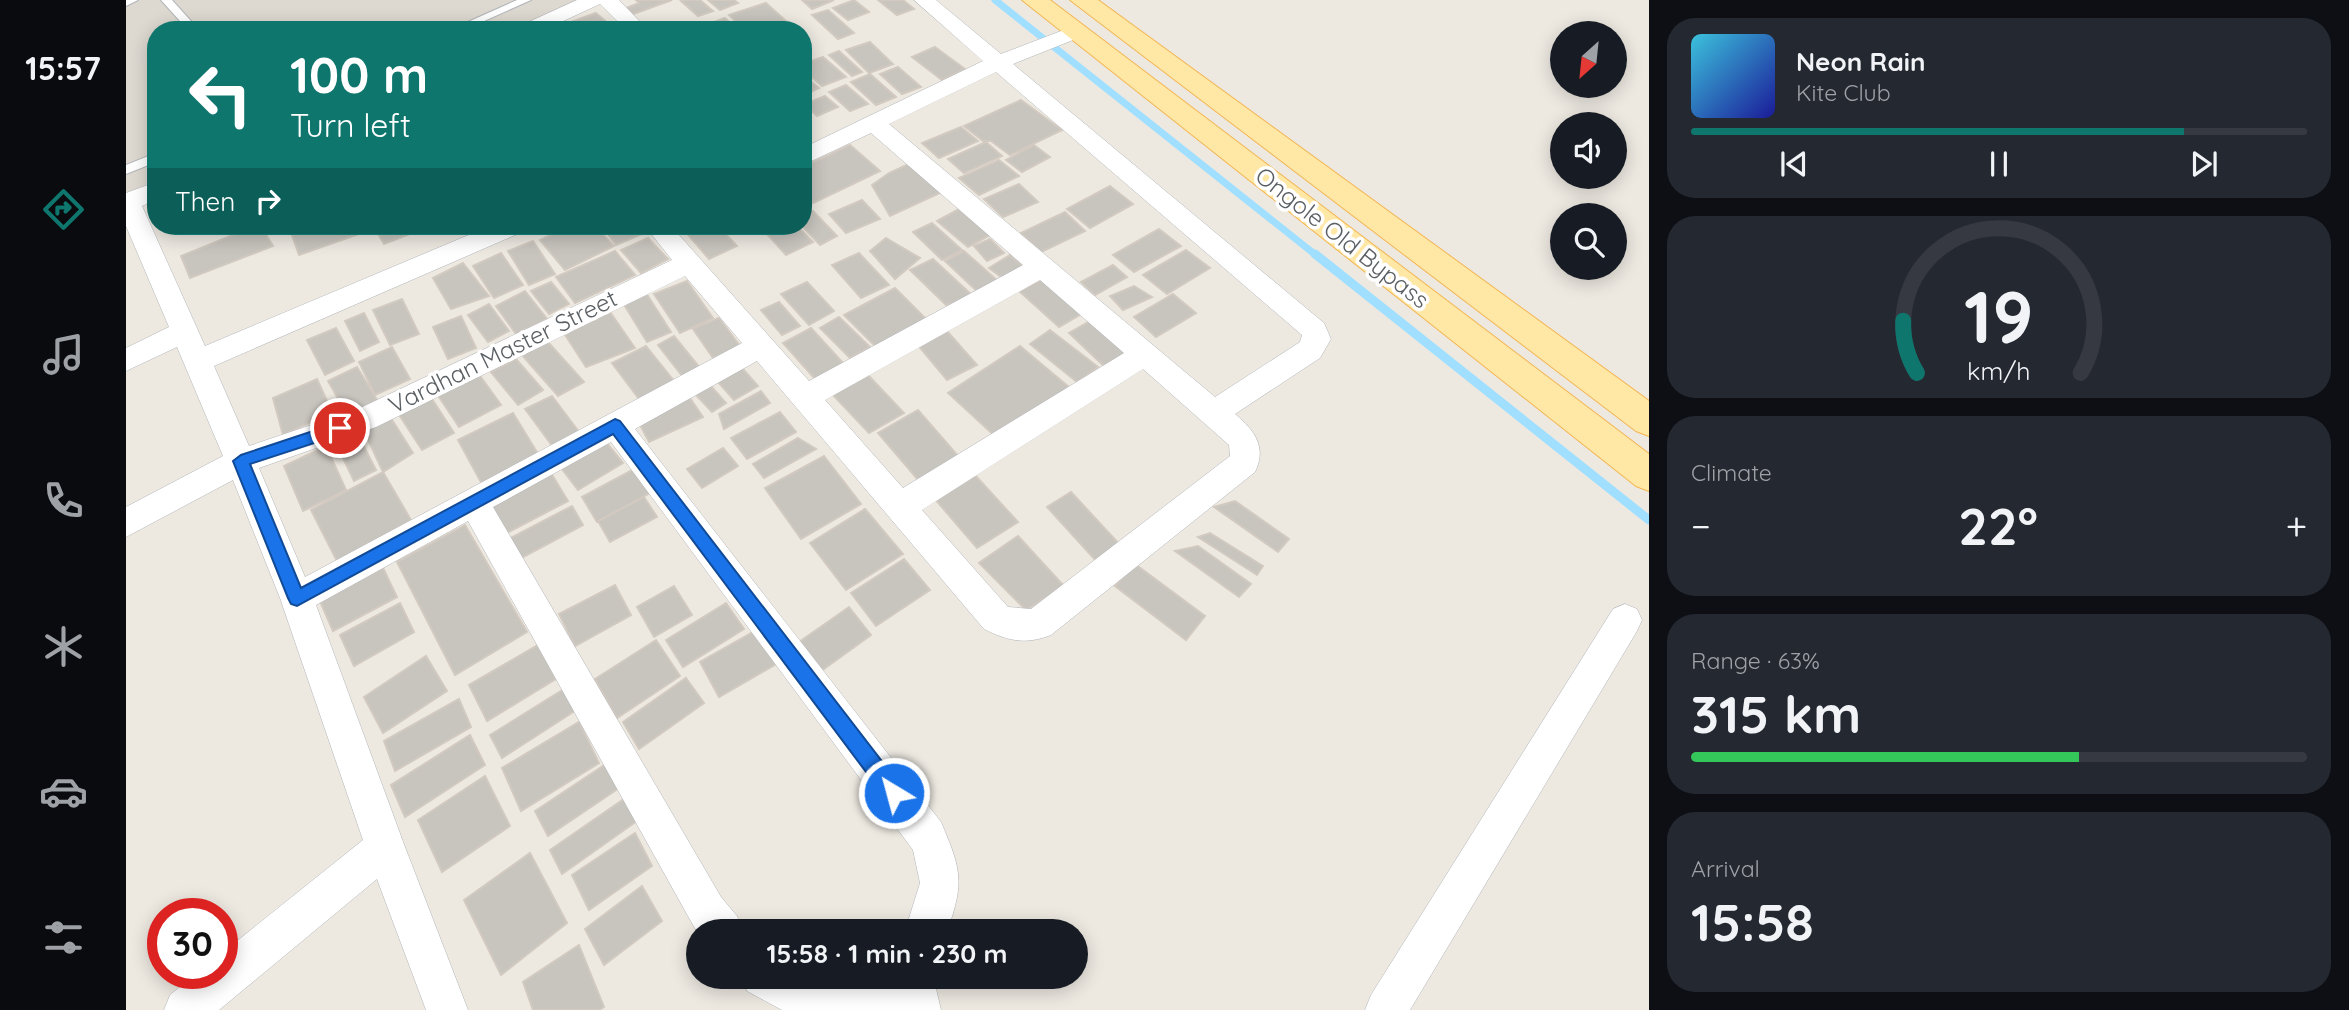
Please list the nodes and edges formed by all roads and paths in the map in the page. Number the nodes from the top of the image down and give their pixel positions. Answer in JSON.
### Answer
{"nodes":[{"id":1,"x":133,"y":0,"type":"edge"},
{"id":2,"x":166,"y":0,"type":"edge"},
{"id":3,"x":526,"y":0,"type":"edge"},
{"id":4,"x":593,"y":0,"type":"edge"},
{"id":5,"x":607,"y":0,"type":"edge"},
{"id":6,"x":924,"y":0,"type":"edge"},
{"id":7,"x":1034,"y":0,"type":"edge"},
{"id":8,"x":1082,"y":0,"type":"edge"},
{"id":9,"x":126,"y":2,"type":"edge"},
{"id":10,"x":186,"y":21,"type":"edge"},
{"id":11,"x":477,"y":21,"type":"edge"},
{"id":12,"x":547,"y":21,"type":"edge"},
{"id":13,"x":629,"y":21,"type":"edge"},
{"id":14,"x":1069,"y":35,"type":"junction"},
{"id":15,"x":1005,"y":60,"type":"junction"},
{"id":16,"x":873,"y":123,"type":"junction"},
{"id":17,"x":812,"y":153,"type":"edge"},
{"id":18,"x":147,"y":171,"type":"edge"},
{"id":19,"x":134,"y":191,"type":"edge"},
{"id":20,"x":147,"y":227,"type":"edge"},
{"id":21,"x":150,"y":235,"type":"edge"},
{"id":22,"x":465,"y":235,"type":"edge"},
{"id":23,"x":665,"y":235,"type":"edge"},
{"id":24,"x":688,"y":263,"type":"junction"},
{"id":25,"x":1043,"y":266,"type":"junction"},
{"id":26,"x":761,"y":346,"type":"junction"},
{"id":27,"x":191,"y":347,"type":"junction"},
{"id":28,"x":1145,"y":354,"type":"junction"},
{"id":29,"x":126,"y":360,"type":"edge"},
{"id":30,"x":805,"y":397,"type":"junction"},
{"id":31,"x":1214,"y":412,"type":"junction"},
{"id":32,"x":1649,"y":421,"type":"edge"},
{"id":33,"x":615,"y":425,"type":"junction"},
{"id":34,"x":241,"y":461,"type":"junction"},
{"id":35,"x":1649,"y":475,"type":"edge"},
{"id":36,"x":474,"y":502,"type":"junction"},
{"id":37,"x":900,"y":507,"type":"junction"},
{"id":38,"x":126,"y":523,"type":"edge"},
{"id":39,"x":297,"y":598,"type":"junction"},
{"id":40,"x":1625,"y":620,"type":"dead end"},
{"id":41,"x":385,"y":847,"type":"junction"},
{"id":42,"x":714,"y":919,"type":"edge"},
{"id":43,"x":931,"y":919,"type":"edge"},
{"id":44,"x":785,"y":989,"type":"edge"},
{"id":45,"x":916,"y":997,"type":"edge"},
{"id":46,"x":185,"y":1010,"type":"edge"},
{"id":47,"x":447,"y":1010,"type":"edge"},
{"id":48,"x":1386,"y":1010,"type":"edge"}],
"edges":[{"from":1,"to":9,"type":"lane"},
{"from":2,"to":10,"type":"lane"},
{"from":3,"to":11,"type":"lane"},
{"from":4,"to":12,"type":"street"},
{"from":5,"to":13,"type":"street"},
{"from":6,"to":15,"type":"street"},
{"from":7,"to":14,"type":"main road","name":"Ongole Old Bypass"},
{"from":8,"to":32,"type":"main road","name":"Ongole Old Bypass"},
{"from":14,"to":15,"type":"street"},
{"from":14,"to":35,"type":"main road","name":"Ongole Old Bypass"},
{"from":15,"to":16,"type":"street"},
{"from":15,"to":31,"type":"street"},
{"from":16,"to":17,"type":"street"},
{"from":16,"to":25,"type":"street"},
{"from":18,"to":19,"type":"lane"},
{"from":19,"to":20,"type":"street"},
{"from":21,"to":27,"type":"street"},
{"from":22,"to":27,"type":"street"},
{"from":23,"to":24,"type":"street"},
{"from":24,"to":26,"type":"street"},
{"from":24,"to":34,"type":"street","name":"Vardhan Master Street"},
{"from":25,"to":28,"type":"street"},
{"from":25,"to":30,"type":"street"},
{"from":26,"to":30,"type":"street"},
{"from":26,"to":33,"type":"street"},
{"from":27,"to":29,"type":"street"},
{"from":27,"to":34,"type":"street"},
{"from":28,"to":31,"type":"street"},
{"from":28,"to":37,"type":"street"},
{"from":30,"to":37,"type":"street"},
{"from":31,"to":37,"type":"street"},
{"from":33,"to":36,"type":"street"},
{"from":33,"to":43,"type":"street"},
{"from":34,"to":38,"type":"street","name":"Vardhan Master Street"},
{"from":34,"to":39,"type":"street"},
{"from":36,"to":39,"type":"street"},
{"from":36,"to":42,"type":"street"},
{"from":39,"to":41,"type":"street"},
{"from":40,"to":48,"type":"street"},
{"from":41,"to":46,"type":"street"},
{"from":41,"to":47,"type":"street"},
{"from":44,"to":45,"type":"street"}]}
